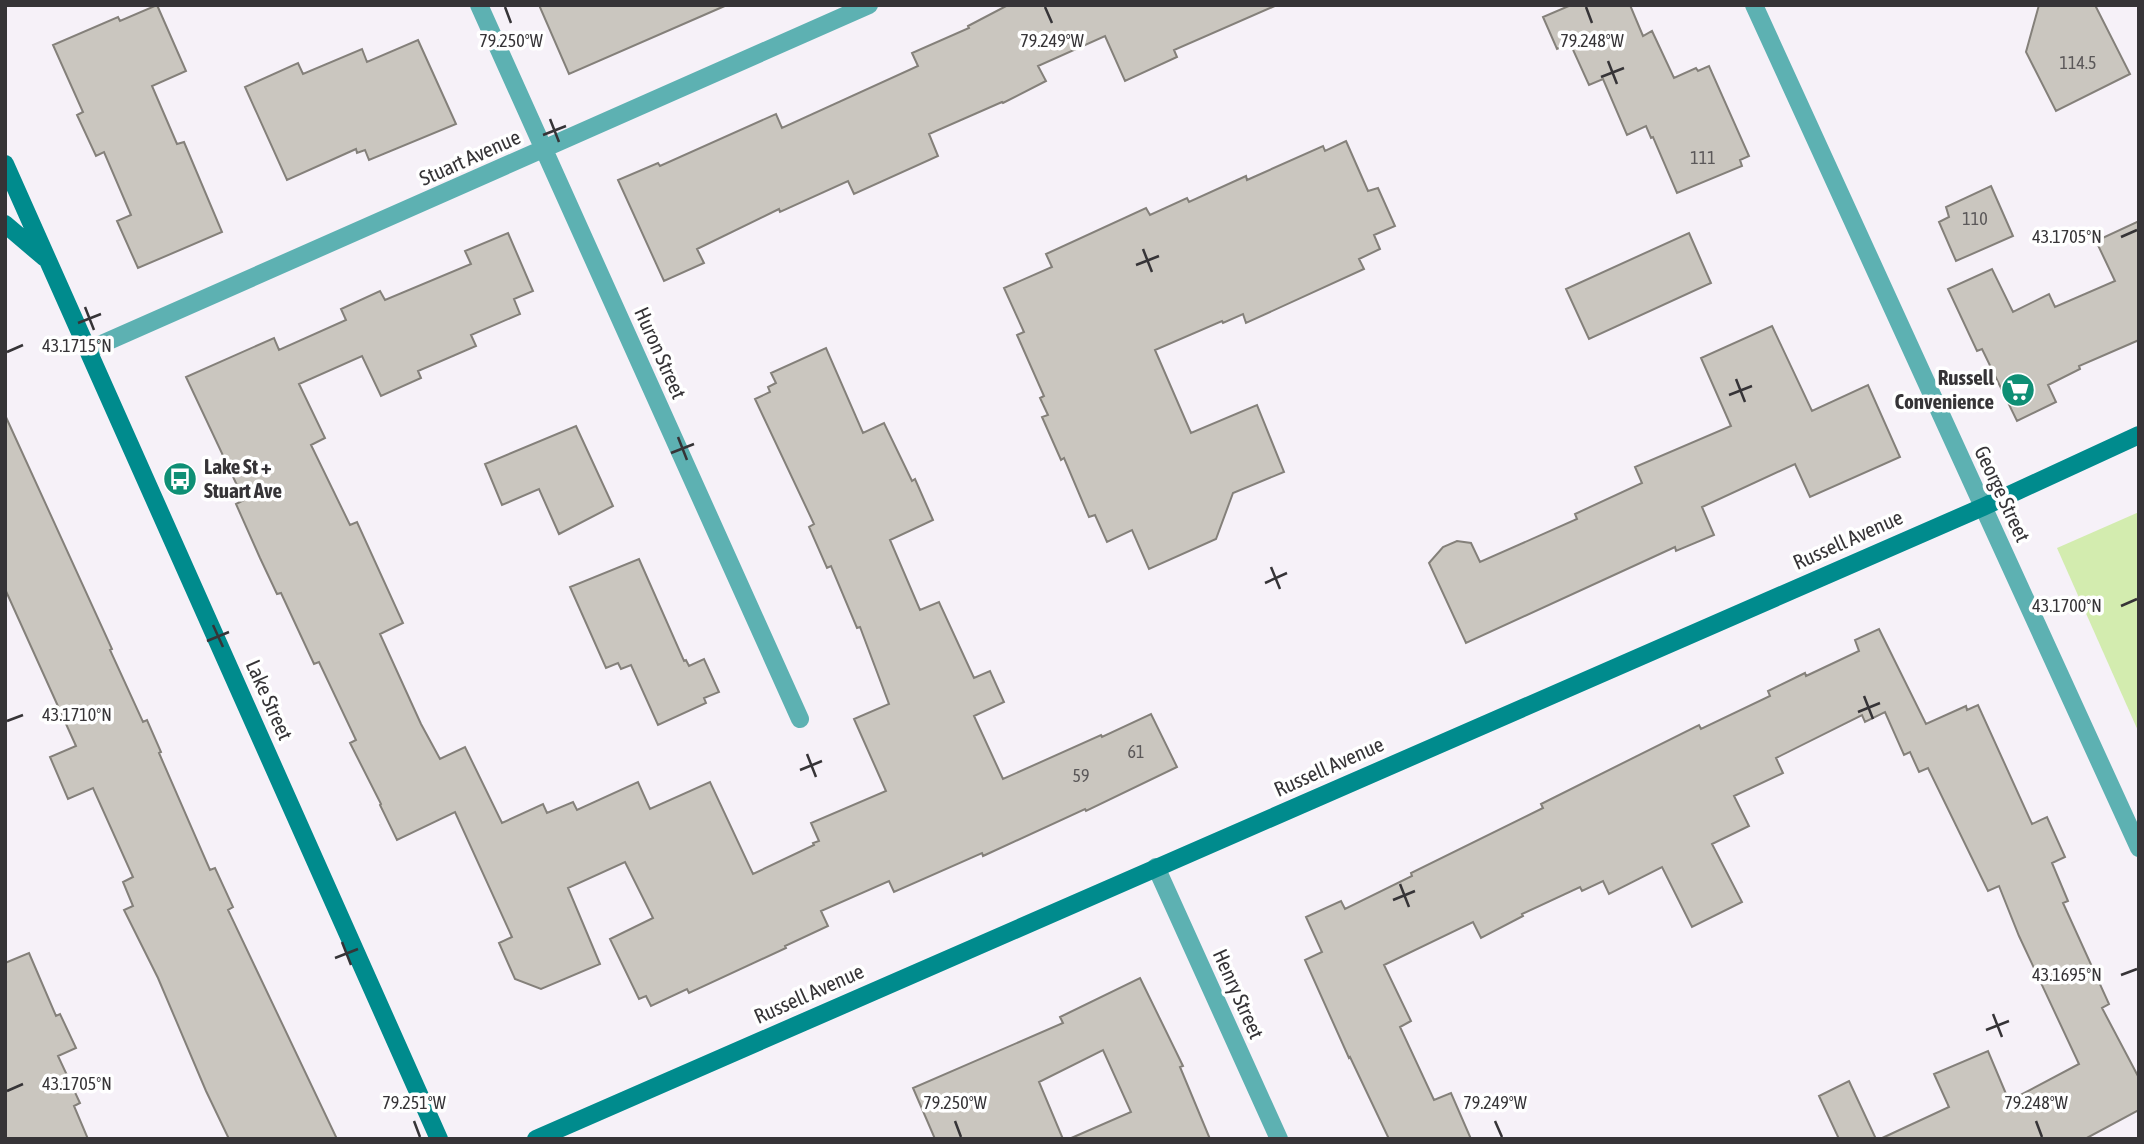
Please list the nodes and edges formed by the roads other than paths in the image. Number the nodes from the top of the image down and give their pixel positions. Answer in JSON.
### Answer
{"nodes":[{"id":1,"x":479,"y":5,"type":"edge"},
{"id":2,"x":869,"y":5,"type":"edge"},
{"id":3,"x":1754,"y":5,"type":"edge"},
{"id":4,"x":544,"y":150,"type":"junction"},
{"id":5,"x":5,"y":164,"type":"edge"},
{"id":6,"x":5,"y":224,"type":"edge"},
{"id":7,"x":49,"y":262,"type":"junction"},
{"id":8,"x":88,"y":350,"type":"junction"},
{"id":9,"x":2139,"y":435,"type":"edge"},
{"id":10,"x":1983,"y":507,"type":"junction"},
{"id":11,"x":800,"y":719,"type":"dead end"},
{"id":12,"x":2139,"y":848,"type":"edge"},
{"id":13,"x":1156,"y":867,"type":"junction"},
{"id":14,"x":439,"y":1139,"type":"edge"},
{"id":15,"x":536,"y":1139,"type":"edge"},
{"id":16,"x":1279,"y":1139,"type":"edge"}],
"edges":[{"from":1,"to":4,"type":"street","name":"Huron Street"},
{"from":2,"to":4,"type":"street","name":"Stuart Avenue"},
{"from":3,"to":10,"type":"street","name":"George Street"},
{"from":4,"to":8,"type":"street","name":"Stuart Avenue"},
{"from":4,"to":11,"type":"street","name":"Huron Street"},
{"from":5,"to":7,"type":"street","name":"Lake Street"},
{"from":6,"to":7,"type":"street"},
{"from":7,"to":8,"type":"street","name":"Lake Street"},
{"from":8,"to":14,"type":"street","name":"Lake Street"},
{"from":9,"to":10,"type":"street","name":"Russell Avenue"},
{"from":10,"to":12,"type":"street","name":"George Street"},
{"from":10,"to":13,"type":"street","name":"Russell Avenue"},
{"from":13,"to":15,"type":"street","name":"Russell Avenue"},
{"from":13,"to":16,"type":"street","name":"Henry Street"}]}
